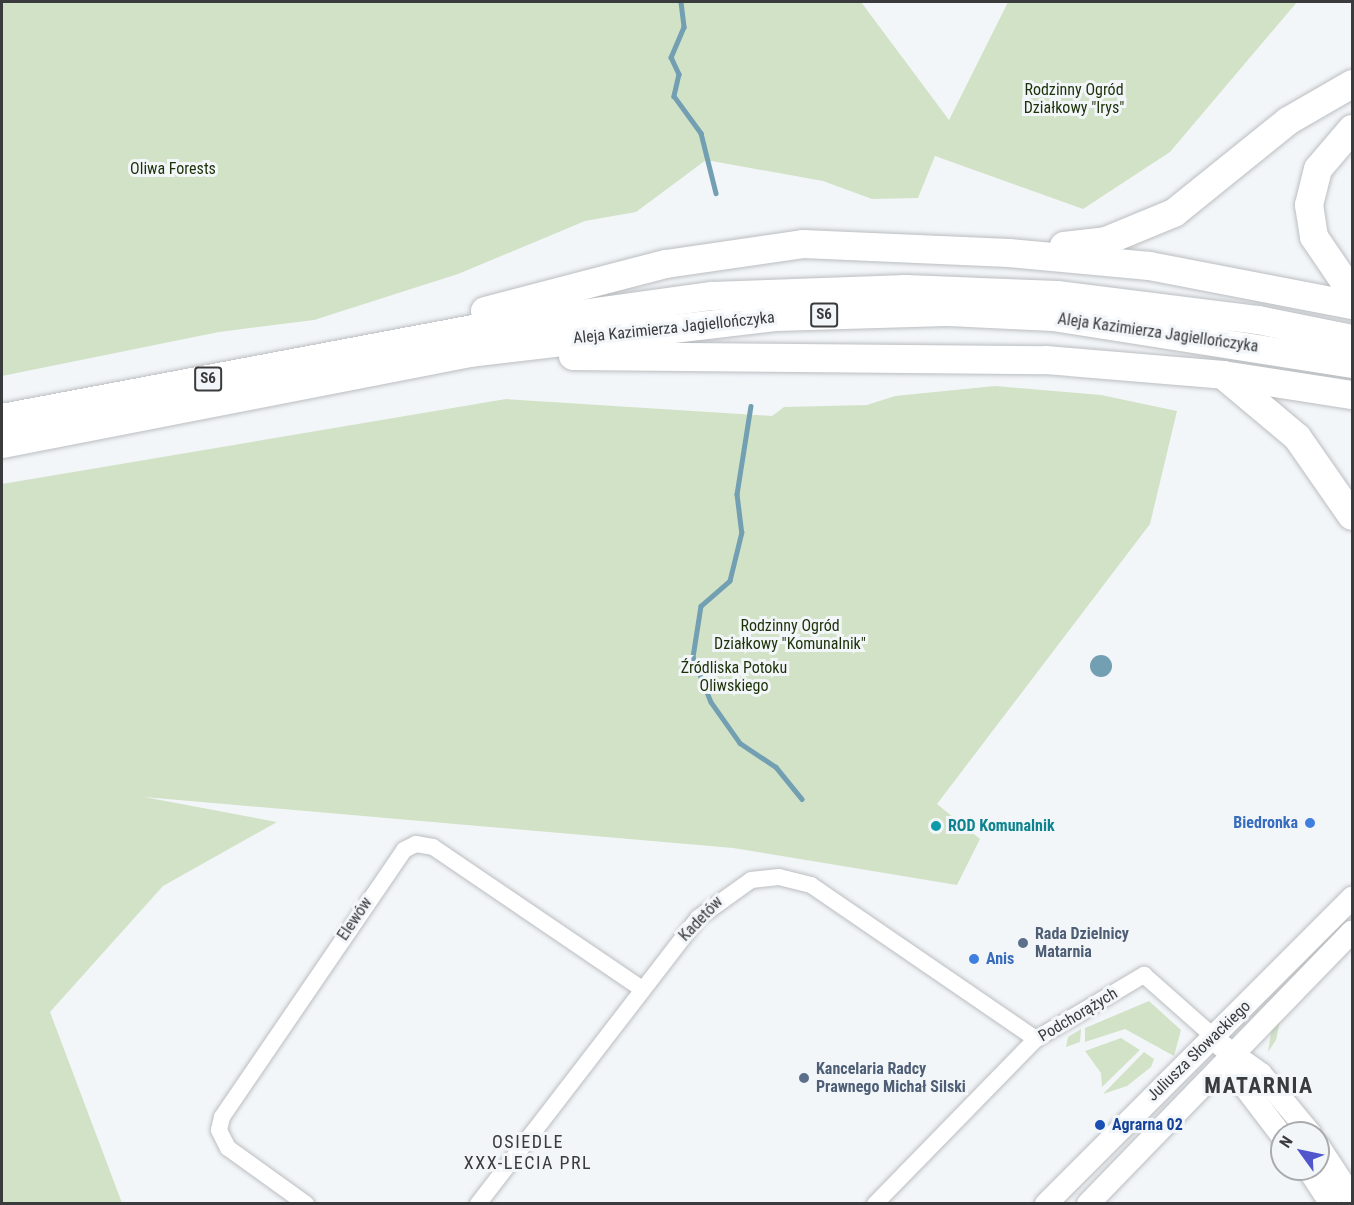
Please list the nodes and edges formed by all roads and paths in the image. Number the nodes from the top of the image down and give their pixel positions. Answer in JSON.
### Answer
{"nodes":[{"id":1,"x":1353,"y":84,"type":"edge"},
{"id":2,"x":1353,"y":129,"type":"edge"},
{"id":3,"x":1009,"y":253,"type":"junction"},
{"id":4,"x":1353,"y":293,"type":"edge"},
{"id":5,"x":1353,"y":305,"type":"edge"},
{"id":6,"x":1353,"y":339,"type":"edge"},
{"id":7,"x":414,"y":340,"type":"junction"},
{"id":8,"x":1353,"y":364,"type":"edge"},
{"id":9,"x":1223,"y":375,"type":"junction"},
{"id":10,"x":297,"y":387,"type":"junction"},
{"id":11,"x":1353,"y":395,"type":"edge"},
{"id":12,"x":2,"y":418,"type":"edge"},
{"id":13,"x":2,"y":444,"type":"edge"},
{"id":14,"x":1353,"y":516,"type":"edge"},
{"id":15,"x":1353,"y":898,"type":"edge"},
{"id":16,"x":1353,"y":932,"type":"edge"},
{"id":17,"x":642,"y":989,"type":"junction"},
{"id":18,"x":1213,"y":1036,"type":"junction"},
{"id":19,"x":1036,"y":1039,"type":"junction"},
{"id":20,"x":1231,"y":1055,"type":"junction"},
{"id":21,"x":1271,"y":1121,"type":"edge"},
{"id":22,"x":1300,"y":1121,"type":"edge"},
{"id":23,"x":1330,"y":1163,"type":"edge"},
{"id":24,"x":1316,"y":1181,"type":"edge"},
{"id":25,"x":1353,"y":1197,"type":"edge"},
{"id":26,"x":306,"y":1203,"type":"edge"},
{"id":27,"x":478,"y":1203,"type":"edge"},
{"id":28,"x":875,"y":1203,"type":"edge"},
{"id":29,"x":1046,"y":1203,"type":"edge"},
{"id":30,"x":1088,"y":1203,"type":"edge"},
{"id":31,"x":1331,"y":1203,"type":"edge"}],
"edges":[{"from":1,"to":3,"type":"highway"},
{"from":2,"to":4,"type":"highway"},
{"from":3,"to":5,"type":"highway"},
{"from":3,"to":7,"type":"highway"},
{"from":6,"to":7,"type":"highway","name":"Aleja Kazimierza Jagiellończyka","number":"S6"},
{"from":7,"to":12,"type":"highway","name":"Aleja Kazimierza Jagiellończyka","number":"S6"},
{"from":8,"to":10,"type":"highway","name":"Aleja Kazimierza Jagiellończyka","number":"S6"},
{"from":9,"to":10,"type":"highway"},
{"from":9,"to":11,"type":"highway"},
{"from":9,"to":14,"type":"highway"},
{"from":10,"to":13,"type":"highway","name":"Aleja Kazimierza Jagiellończyka","number":"S6"},
{"from":15,"to":18,"type":"main road","name":"Juliusza Słowackiego"},
{"from":16,"to":20,"type":"main road","name":"Juliusza Słowackiego"},
{"from":17,"to":19,"type":"street","name":"Kadetów"},
{"from":17,"to":26,"type":"street","name":"Elewów"},
{"from":17,"to":27,"type":"street","name":"Kadetów"},
{"from":18,"to":19,"type":"street","name":"Podchorążych"},
{"from":18,"to":20,"type":"main road"},
{"from":18,"to":29,"type":"main road","name":"Juliusza Słowackiego"},
{"from":19,"to":28,"type":"street","name":"Podchorążych"},
{"from":20,"to":21,"type":"main road"},
{"from":20,"to":22,"type":"main road"},
{"from":20,"to":30,"type":"main road","name":"Juliusza Słowackiego"},
{"from":23,"to":25,"type":"main road"},
{"from":24,"to":31,"type":"main road"}]}
